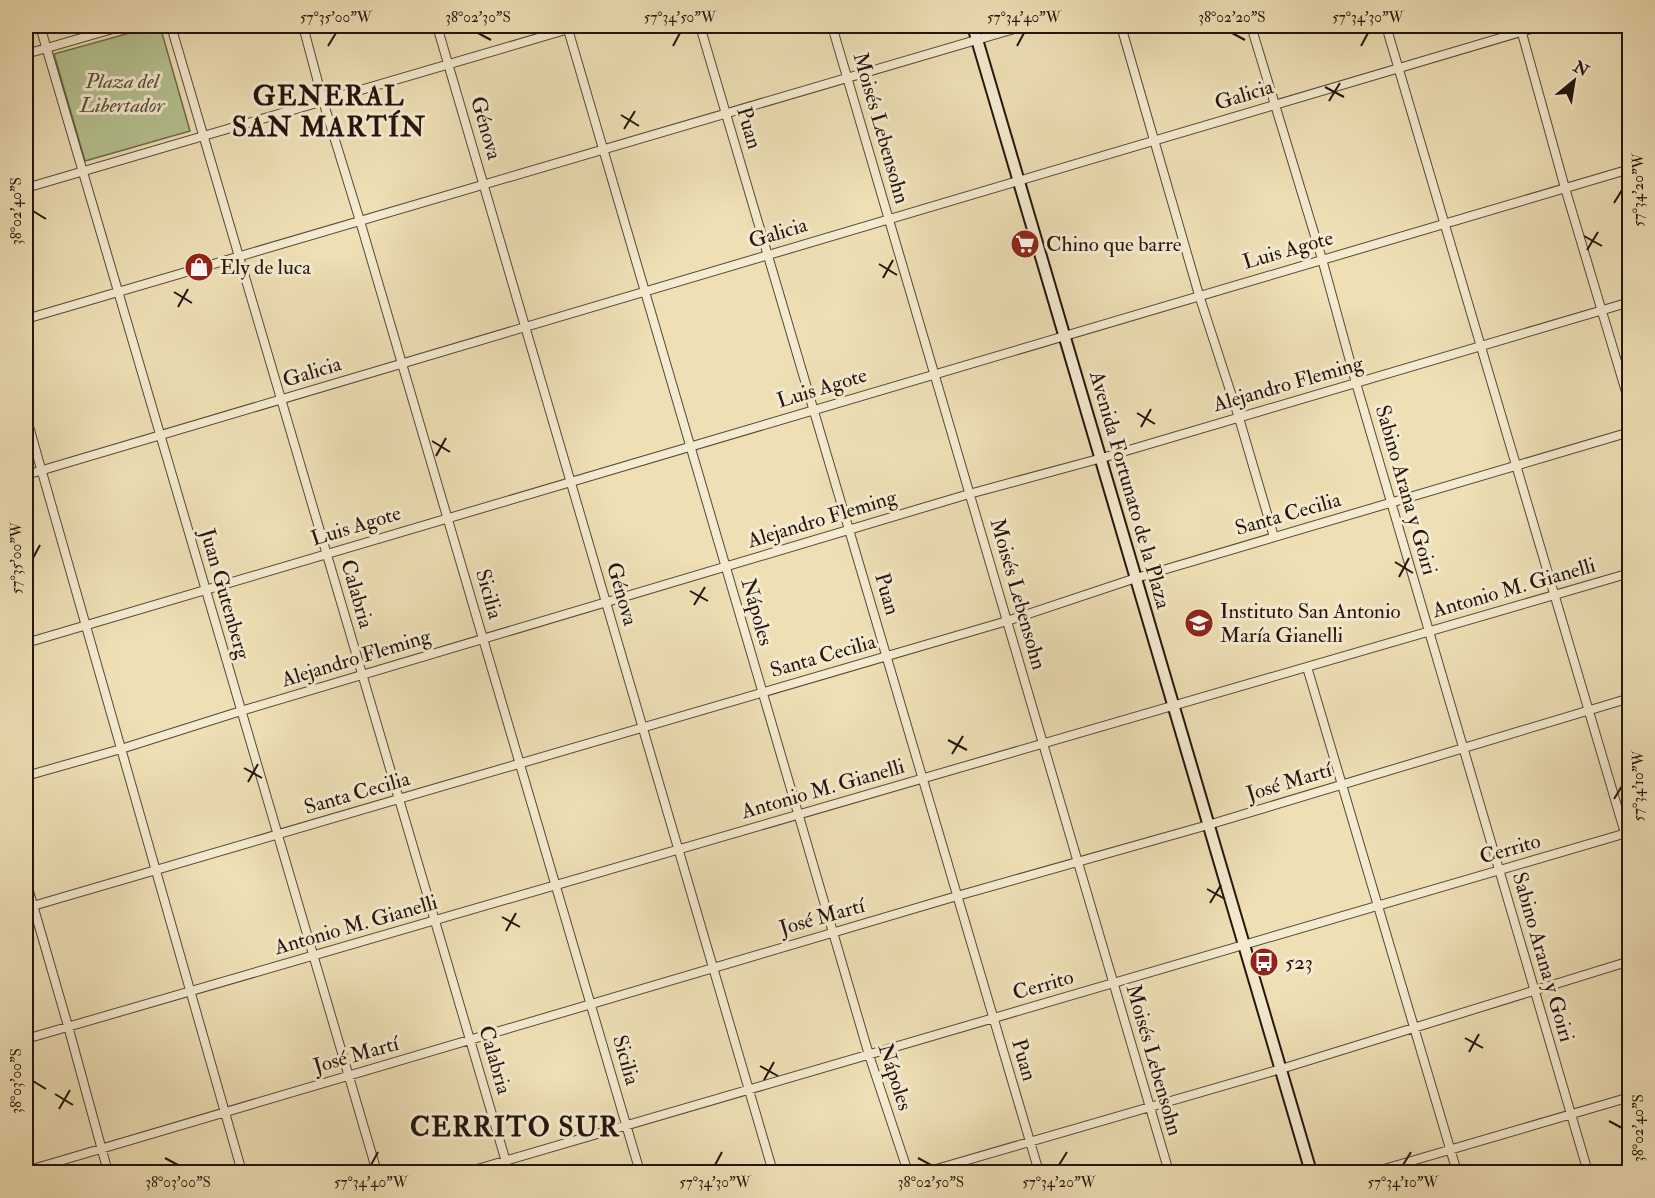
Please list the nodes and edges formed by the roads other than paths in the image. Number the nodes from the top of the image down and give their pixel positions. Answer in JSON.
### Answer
{"nodes":[{"id":1,"x":40,"y":26,"type":"edge"},
{"id":2,"x":123,"y":26,"type":"edge"},
{"id":3,"x":171,"y":26,"type":"edge"},
{"id":4,"x":303,"y":26,"type":"edge"},
{"id":5,"x":437,"y":26,"type":"edge"},
{"id":6,"x":579,"y":26,"type":"edge"},
{"id":7,"x":700,"y":26,"type":"edge"},
{"id":8,"x":832,"y":26,"type":"edge"},
{"id":9,"x":973,"y":26,"type":"edge"},
{"id":10,"x":1024,"y":26,"type":"edge"},
{"id":11,"x":1121,"y":26,"type":"edge"},
{"id":12,"x":1251,"y":26,"type":"edge"},
{"id":13,"x":1386,"y":26,"type":"edge"},
{"id":14,"x":1541,"y":26,"type":"edge"},
{"id":15,"x":567,"y":27,"type":"edge"},
{"id":16,"x":1521,"y":29,"type":"edge"},
{"id":17,"x":977,"y":39,"type":"junction"},
{"id":18,"x":46,"y":48,"type":"junction"},
{"id":19,"x":26,"y":54,"type":"edge"},
{"id":20,"x":448,"y":64,"type":"junction"},
{"id":21,"x":1398,"y":68,"type":"junction"},
{"id":22,"x":847,"y":78,"type":"junction"},
{"id":23,"x":323,"y":101,"type":"junction"},
{"id":24,"x":1274,"y":105,"type":"junction"},
{"id":25,"x":726,"y":113,"type":"junction"},
{"id":26,"x":203,"y":136,"type":"junction"},
{"id":27,"x":1155,"y":140,"type":"junction"},
{"id":28,"x":603,"y":149,"type":"junction"},
{"id":29,"x":1629,"y":169,"type":"edge"},
{"id":30,"x":82,"y":172,"type":"junction"},
{"id":31,"x":1019,"y":181,"type":"junction"},
{"id":32,"x":484,"y":184,"type":"junction"},
{"id":33,"x":26,"y":188,"type":"edge"},
{"id":34,"x":1565,"y":188,"type":"junction"},
{"id":35,"x":889,"y":219,"type":"junction"},
{"id":36,"x":360,"y":221,"type":"junction"},
{"id":37,"x":1444,"y":223,"type":"junction"},
{"id":38,"x":768,"y":255,"type":"junction"},
{"id":39,"x":239,"y":257,"type":"junction"},
{"id":40,"x":1322,"y":259,"type":"junction"},
{"id":41,"x":118,"y":292,"type":"junction"},
{"id":42,"x":645,"y":292,"type":"junction"},
{"id":43,"x":1199,"y":295,"type":"junction"},
{"id":44,"x":1629,"y":302,"type":"edge"},
{"id":45,"x":1601,"y":310,"type":"junction"},
{"id":46,"x":26,"y":320,"type":"edge"},
{"id":47,"x":525,"y":327,"type":"junction"},
{"id":48,"x":1063,"y":335,"type":"junction"},
{"id":49,"x":1480,"y":346,"type":"junction"},
{"id":50,"x":402,"y":364,"type":"junction"},
{"id":51,"x":934,"y":373,"type":"junction"},
{"id":52,"x":1356,"y":383,"type":"junction"},
{"id":53,"x":281,"y":400,"type":"junction"},
{"id":54,"x":1629,"y":405,"type":"edge"},
{"id":55,"x":813,"y":409,"type":"junction"},
{"id":56,"x":26,"y":416,"type":"edge"},
{"id":57,"x":1239,"y":418,"type":"junction"},
{"id":58,"x":1629,"y":432,"type":"edge"},
{"id":59,"x":160,"y":435,"type":"junction"},
{"id":60,"x":690,"y":446,"type":"junction"},
{"id":61,"x":1102,"y":458,"type":"junction"},
{"id":62,"x":1516,"y":466,"type":"junction"},
{"id":63,"x":42,"y":471,"type":"junction"},
{"id":64,"x":26,"y":475,"type":"edge"},
{"id":65,"x":571,"y":481,"type":"junction"},
{"id":66,"x":969,"y":494,"type":"junction"},
{"id":67,"x":1391,"y":502,"type":"junction"},
{"id":68,"x":448,"y":518,"type":"junction"},
{"id":69,"x":849,"y":530,"type":"junction"},
{"id":70,"x":1274,"y":537,"type":"junction"},
{"id":71,"x":327,"y":554,"type":"junction"},
{"id":72,"x":725,"y":567,"type":"junction"},
{"id":73,"x":1629,"y":573,"type":"edge"},
{"id":74,"x":1136,"y":578,"type":"junction"},
{"id":75,"x":205,"y":590,"type":"junction"},
{"id":76,"x":1554,"y":595,"type":"junction"},
{"id":77,"x":606,"y":602,"type":"junction"},
{"id":78,"x":1007,"y":621,"type":"junction"},
{"id":79,"x":85,"y":626,"type":"junction"},
{"id":80,"x":1429,"y":631,"type":"junction"},
{"id":81,"x":483,"y":639,"type":"junction"},
{"id":82,"x":26,"y":643,"type":"edge"},
{"id":83,"x":886,"y":656,"type":"junction"},
{"id":84,"x":1307,"y":667,"type":"junction"},
{"id":85,"x":362,"y":675,"type":"junction"},
{"id":86,"x":762,"y":693,"type":"junction"},
{"id":87,"x":1629,"y":698,"type":"edge"},
{"id":88,"x":1174,"y":706,"type":"junction"},
{"id":89,"x":1588,"y":710,"type":"junction"},
{"id":90,"x":241,"y":711,"type":"junction"},
{"id":91,"x":643,"y":728,"type":"junction"},
{"id":92,"x":1043,"y":744,"type":"junction"},
{"id":93,"x":1463,"y":748,"type":"junction"},
{"id":94,"x":121,"y":749,"type":"junction"},
{"id":95,"x":520,"y":764,"type":"junction"},
{"id":96,"x":26,"y":776,"type":"edge"},
{"id":97,"x":922,"y":779,"type":"junction"},
{"id":98,"x":1342,"y":785,"type":"junction"},
{"id":99,"x":399,"y":799,"type":"junction"},
{"id":100,"x":798,"y":815,"type":"junction"},
{"id":101,"x":1208,"y":825,"type":"junction"},
{"id":102,"x":1627,"y":833,"type":"edge"},
{"id":103,"x":277,"y":835,"type":"junction"},
{"id":104,"x":679,"y":850,"type":"junction"},
{"id":105,"x":1629,"y":850,"type":"edge"},
{"id":106,"x":1078,"y":863,"type":"junction"},
{"id":107,"x":155,"y":870,"type":"junction"},
{"id":108,"x":1499,"y":871,"type":"junction"},
{"id":109,"x":26,"y":881,"type":"edge"},
{"id":110,"x":556,"y":886,"type":"junction"},
{"id":111,"x":957,"y":896,"type":"junction"},
{"id":112,"x":1378,"y":906,"type":"junction"},
{"id":113,"x":29,"y":907,"type":"edge"},
{"id":114,"x":435,"y":921,"type":"junction"},
{"id":115,"x":833,"y":932,"type":"junction"},
{"id":116,"x":1244,"y":945,"type":"junction"},
{"id":117,"x":313,"y":956,"type":"junction"},
{"id":118,"x":1629,"y":961,"type":"edge"},
{"id":119,"x":713,"y":968,"type":"junction"},
{"id":120,"x":1113,"y":983,"type":"junction"},
{"id":121,"x":190,"y":991,"type":"junction"},
{"id":122,"x":1534,"y":991,"type":"junction"},
{"id":123,"x":590,"y":1004,"type":"junction"},
{"id":124,"x":993,"y":1018,"type":"junction"},
{"id":125,"x":68,"y":1026,"type":"junction"},
{"id":126,"x":1414,"y":1028,"type":"junction"},
{"id":127,"x":26,"y":1039,"type":"edge"},
{"id":128,"x":470,"y":1040,"type":"junction"},
{"id":129,"x":869,"y":1055,"type":"junction"},
{"id":130,"x":1281,"y":1069,"type":"junction"},
{"id":131,"x":348,"y":1076,"type":"junction"},
{"id":132,"x":749,"y":1090,"type":"junction"},
{"id":133,"x":1629,"y":1097,"type":"edge"},
{"id":134,"x":1150,"y":1107,"type":"junction"},
{"id":135,"x":225,"y":1112,"type":"junction"},
{"id":136,"x":1571,"y":1115,"type":"junction"},
{"id":137,"x":626,"y":1126,"type":"junction"},
{"id":138,"x":1030,"y":1142,"type":"junction"},
{"id":139,"x":101,"y":1149,"type":"junction"},
{"id":140,"x":1450,"y":1150,"type":"junction"},
{"id":141,"x":506,"y":1161,"type":"junction"},
{"id":142,"x":26,"y":1171,"type":"edge"},
{"id":143,"x":108,"y":1173,"type":"edge"},
{"id":144,"x":242,"y":1173,"type":"edge"},
{"id":145,"x":377,"y":1173,"type":"edge"},
{"id":146,"x":467,"y":1173,"type":"edge"},
{"id":147,"x":510,"y":1173,"type":"edge"},
{"id":148,"x":640,"y":1173,"type":"edge"},
{"id":149,"x":773,"y":1173,"type":"edge"},
{"id":150,"x":908,"y":1173,"type":"edge"},
{"id":151,"x":926,"y":1173,"type":"edge"},
{"id":152,"x":1039,"y":1173,"type":"edge"},
{"id":153,"x":1169,"y":1173,"type":"edge"},
{"id":154,"x":1311,"y":1173,"type":"edge"},
{"id":155,"x":1374,"y":1173,"type":"edge"},
{"id":156,"x":1457,"y":1173,"type":"edge"},
{"id":157,"x":1588,"y":1173,"type":"edge"}],
"edges":[{"from":1,"to":18,"type":"street","name":"Juan Gutenberg"},
{"from":2,"to":18,"type":"street"},
{"from":3,"to":26,"type":"street","name":"Calabria"},
{"from":4,"to":23,"type":"street","name":"Sicilia"},
{"from":5,"to":20,"type":"street","name":"Génova"},
{"from":6,"to":15,"type":"street"},
{"from":7,"to":25,"type":"street","name":"Puan"},
{"from":8,"to":22,"type":"street","name":"Moisés Lebensohn"},
{"from":9,"to":17,"type":"main road","name":"Avenida Fortunato de la Plaza"},
{"from":10,"to":17,"type":"street"},
{"from":11,"to":27,"type":"street"},
{"from":12,"to":24,"type":"street","name":"Sabino Arana y Goiri"},
{"from":13,"to":21,"type":"street"},
{"from":14,"to":16,"type":"street","name":"Galicia"},
{"from":15,"to":20,"type":"street"},
{"from":15,"to":28,"type":"street","name":"Nápoles"},
{"from":16,"to":21,"type":"street","name":"Galicia"},
{"from":16,"to":34,"type":"street"},
{"from":17,"to":22,"type":"street"},
{"from":17,"to":31,"type":"main road","name":"Avenida Fortunato de la Plaza"},
{"from":18,"to":19,"type":"street"},
{"from":18,"to":30,"type":"street","name":"Juan Gutenberg"},
{"from":20,"to":23,"type":"street"},
{"from":20,"to":32,"type":"street","name":"Génova"},
{"from":21,"to":24,"type":"street","name":"Galicia"},
{"from":21,"to":37,"type":"street"},
{"from":22,"to":25,"type":"street"},
{"from":22,"to":35,"type":"street","name":"Moisés Lebensohn"},
{"from":23,"to":26,"type":"street"},
{"from":23,"to":36,"type":"street","name":"Sicilia"},
{"from":24,"to":27,"type":"street","name":"Galicia"},
{"from":24,"to":40,"type":"street","name":"Sabino Arana y Goiri"},
{"from":25,"to":28,"type":"street"},
{"from":25,"to":38,"type":"street","name":"Puan"},
{"from":26,"to":30,"type":"street"},
{"from":26,"to":39,"type":"street","name":"Calabria"},
{"from":27,"to":31,"type":"street","name":"Galicia"},
{"from":27,"to":43,"type":"street"},
{"from":28,"to":32,"type":"street"},
{"from":28,"to":42,"type":"street","name":"Nápoles"},
{"from":29,"to":34,"type":"street","name":"Luis Agote"},
{"from":30,"to":33,"type":"street"},
{"from":30,"to":41,"type":"street","name":"Juan Gutenberg"},
{"from":31,"to":35,"type":"street","name":"Galicia"},
{"from":31,"to":48,"type":"main road","name":"Avenida Fortunato de la Plaza"},
{"from":32,"to":36,"type":"street"},
{"from":32,"to":47,"type":"street","name":"Génova"},
{"from":34,"to":37,"type":"street","name":"Luis Agote"},
{"from":34,"to":45,"type":"street"},
{"from":35,"to":38,"type":"street","name":"Galicia"},
{"from":35,"to":51,"type":"street","name":"Moisés Lebensohn"},
{"from":36,"to":39,"type":"street"},
{"from":36,"to":50,"type":"street","name":"Sicilia"},
{"from":37,"to":40,"type":"street","name":"Luis Agote"},
{"from":37,"to":49,"type":"street"},
{"from":38,"to":42,"type":"street","name":"Galicia"},
{"from":38,"to":55,"type":"street","name":"Puan"},
{"from":39,"to":41,"type":"street"},
{"from":39,"to":53,"type":"street","name":"Calabria"},
{"from":40,"to":43,"type":"street","name":"Luis Agote"},
{"from":40,"to":52,"type":"street","name":"Sabino Arana y Goiri"},
{"from":41,"to":46,"type":"street"},
{"from":41,"to":59,"type":"street","name":"Juan Gutenberg"},
{"from":42,"to":47,"type":"street","name":"Galicia"},
{"from":42,"to":60,"type":"street","name":"Nápoles"},
{"from":43,"to":48,"type":"street","name":"Luis Agote"},
{"from":43,"to":57,"type":"street"},
{"from":44,"to":45,"type":"street","name":"Alejandro Fleming"},
{"from":45,"to":49,"type":"street","name":"Alejandro Fleming"},
{"from":45,"to":54,"type":"street"},
{"from":47,"to":50,"type":"street","name":"Galicia"},
{"from":47,"to":65,"type":"street","name":"Génova"},
{"from":48,"to":51,"type":"street","name":"Luis Agote"},
{"from":48,"to":61,"type":"main road","name":"Avenida Fortunato de la Plaza"},
{"from":49,"to":52,"type":"street","name":"Alejandro Fleming"},
{"from":49,"to":62,"type":"street"},
{"from":50,"to":53,"type":"street","name":"Galicia"},
{"from":50,"to":68,"type":"street","name":"Sicilia"},
{"from":51,"to":55,"type":"street","name":"Luis Agote"},
{"from":51,"to":66,"type":"street","name":"Moisés Lebensohn"},
{"from":52,"to":57,"type":"street","name":"Alejandro Fleming"},
{"from":52,"to":67,"type":"street","name":"Sabino Arana y Goiri"},
{"from":53,"to":59,"type":"street","name":"Galicia"},
{"from":53,"to":71,"type":"street","name":"Calabria"},
{"from":55,"to":60,"type":"street","name":"Luis Agote"},
{"from":55,"to":69,"type":"street","name":"Puan"},
{"from":56,"to":63,"type":"street"},
{"from":57,"to":61,"type":"street","name":"Alejandro Fleming"},
{"from":57,"to":70,"type":"street"},
{"from":58,"to":62,"type":"street","name":"Santa Cecilia"},
{"from":59,"to":63,"type":"street","name":"Galicia"},
{"from":59,"to":75,"type":"street","name":"Juan Gutenberg"},
{"from":60,"to":65,"type":"street","name":"Luis Agote"},
{"from":60,"to":72,"type":"street","name":"Nápoles"},
{"from":61,"to":66,"type":"street","name":"Alejandro Fleming"},
{"from":61,"to":74,"type":"main road","name":"Avenida Fortunato de la Plaza"},
{"from":62,"to":67,"type":"street","name":"Santa Cecilia"},
{"from":62,"to":76,"type":"street"},
{"from":63,"to":64,"type":"street","name":"Galicia"},
{"from":63,"to":79,"type":"street"},
{"from":65,"to":68,"type":"street","name":"Luis Agote"},
{"from":65,"to":77,"type":"street","name":"Génova"},
{"from":66,"to":69,"type":"street","name":"Alejandro Fleming"},
{"from":66,"to":78,"type":"street","name":"Moisés Lebensohn"},
{"from":67,"to":70,"type":"street","name":"Santa Cecilia"},
{"from":67,"to":80,"type":"street","name":"Sabino Arana y Goiri"},
{"from":68,"to":71,"type":"street","name":"Luis Agote"},
{"from":68,"to":81,"type":"street","name":"Sicilia"},
{"from":69,"to":72,"type":"street","name":"Alejandro Fleming"},
{"from":69,"to":83,"type":"street","name":"Puan"},
{"from":70,"to":74,"type":"street","name":"Santa Cecilia"},
{"from":71,"to":75,"type":"street","name":"Luis Agote"},
{"from":71,"to":85,"type":"street","name":"Calabria"},
{"from":72,"to":77,"type":"street","name":"Alejandro Fleming"},
{"from":72,"to":86,"type":"street","name":"Nápoles"},
{"from":73,"to":76,"type":"street","name":"Antonio M. Gianelli"},
{"from":74,"to":78,"type":"street","name":"Santa Cecilia"},
{"from":74,"to":88,"type":"main road","name":"Avenida Fortunato de la Plaza"},
{"from":75,"to":79,"type":"street","name":"Luis Agote"},
{"from":75,"to":90,"type":"street","name":"Juan Gutenberg"},
{"from":76,"to":80,"type":"street","name":"Antonio M. Gianelli"},
{"from":76,"to":89,"type":"street"},
{"from":77,"to":81,"type":"street","name":"Alejandro Fleming"},
{"from":77,"to":91,"type":"street","name":"Génova"},
{"from":78,"to":83,"type":"street","name":"Santa Cecilia"},
{"from":78,"to":92,"type":"street","name":"Moisés Lebensohn"},
{"from":79,"to":82,"type":"street","name":"Luis Agote"},
{"from":79,"to":94,"type":"street"},
{"from":80,"to":84,"type":"street","name":"Antonio M. Gianelli"},
{"from":80,"to":93,"type":"street","name":"Sabino Arana y Goiri"},
{"from":81,"to":85,"type":"street","name":"Alejandro Fleming"},
{"from":81,"to":95,"type":"street","name":"Sicilia"},
{"from":83,"to":86,"type":"street","name":"Santa Cecilia"},
{"from":83,"to":97,"type":"street","name":"Puan"},
{"from":84,"to":88,"type":"street","name":"Antonio M. Gianelli"},
{"from":84,"to":98,"type":"street"},
{"from":85,"to":90,"type":"street","name":"Alejandro Fleming"},
{"from":85,"to":99,"type":"street","name":"Calabria"},
{"from":86,"to":91,"type":"street","name":"Santa Cecilia"},
{"from":86,"to":100,"type":"street","name":"Nápoles"},
{"from":87,"to":89,"type":"street","name":"José Martí"},
{"from":88,"to":92,"type":"street","name":"Antonio M. Gianelli"},
{"from":88,"to":101,"type":"main road","name":"Avenida Fortunato de la Plaza"},
{"from":89,"to":93,"type":"street","name":"José Martí"},
{"from":89,"to":102,"type":"street"},
{"from":90,"to":94,"type":"street","name":"Alejandro Fleming"},
{"from":90,"to":103,"type":"street","name":"Juan Gutenberg"},
{"from":91,"to":95,"type":"street","name":"Santa Cecilia"},
{"from":91,"to":104,"type":"street","name":"Génova"},
{"from":92,"to":97,"type":"street","name":"Antonio M. Gianelli"},
{"from":92,"to":106,"type":"street","name":"Moisés Lebensohn"},
{"from":93,"to":98,"type":"street","name":"José Martí"},
{"from":93,"to":108,"type":"street","name":"Sabino Arana y Goiri"},
{"from":94,"to":96,"type":"street","name":"Alejandro Fleming"},
{"from":94,"to":107,"type":"street"},
{"from":95,"to":99,"type":"street","name":"Santa Cecilia"},
{"from":95,"to":110,"type":"street","name":"Sicilia"},
{"from":97,"to":100,"type":"street","name":"Antonio M. Gianelli"},
{"from":97,"to":111,"type":"street","name":"Puan"},
{"from":98,"to":101,"type":"street","name":"José Martí"},
{"from":98,"to":112,"type":"street"},
{"from":99,"to":103,"type":"street","name":"Santa Cecilia"},
{"from":99,"to":114,"type":"street","name":"Calabria"},
{"from":100,"to":104,"type":"street","name":"Antonio M. Gianelli"},
{"from":100,"to":115,"type":"street","name":"Nápoles"},
{"from":101,"to":106,"type":"street","name":"José Martí"},
{"from":101,"to":116,"type":"main road","name":"Avenida Fortunato de la Plaza"},
{"from":102,"to":105,"type":"street"},
{"from":102,"to":108,"type":"street","name":"Cerrito"},
{"from":103,"to":107,"type":"street","name":"Santa Cecilia"},
{"from":103,"to":117,"type":"street","name":"Juan Gutenberg"},
{"from":104,"to":110,"type":"street","name":"Antonio M. Gianelli"},
{"from":104,"to":119,"type":"street","name":"Génova"},
{"from":106,"to":111,"type":"street","name":"José Martí"},
{"from":106,"to":120,"type":"street","name":"Moisés Lebensohn"},
{"from":107,"to":113,"type":"street","name":"Santa Cecilia"},
{"from":107,"to":121,"type":"street"},
{"from":108,"to":112,"type":"street","name":"Cerrito"},
{"from":108,"to":122,"type":"street","name":"Sabino Arana y Goiri"},
{"from":109,"to":113,"type":"street"},
{"from":110,"to":114,"type":"street","name":"Antonio M. Gianelli"},
{"from":110,"to":123,"type":"street","name":"Sicilia"},
{"from":111,"to":115,"type":"street","name":"José Martí"},
{"from":111,"to":124,"type":"street","name":"Puan"},
{"from":112,"to":116,"type":"street","name":"Cerrito"},
{"from":112,"to":126,"type":"street"},
{"from":113,"to":125,"type":"street"},
{"from":114,"to":117,"type":"street","name":"Antonio M. Gianelli"},
{"from":114,"to":128,"type":"street","name":"Calabria"},
{"from":115,"to":119,"type":"street","name":"José Martí"},
{"from":115,"to":129,"type":"street","name":"Nápoles"},
{"from":116,"to":120,"type":"street","name":"Cerrito"},
{"from":116,"to":130,"type":"main road","name":"Avenida Fortunato de la Plaza"},
{"from":117,"to":121,"type":"street","name":"Antonio M. Gianelli"},
{"from":117,"to":131,"type":"street","name":"Juan Gutenberg"},
{"from":118,"to":122,"type":"street"},
{"from":119,"to":123,"type":"street","name":"José Martí"},
{"from":119,"to":132,"type":"street","name":"Génova"},
{"from":120,"to":124,"type":"street","name":"Cerrito"},
{"from":120,"to":134,"type":"street","name":"Moisés Lebensohn"},
{"from":121,"to":125,"type":"street","name":"Antonio M. Gianelli"},
{"from":121,"to":135,"type":"street"},
{"from":122,"to":126,"type":"street"},
{"from":122,"to":136,"type":"street","name":"Sabino Arana y Goiri"},
{"from":123,"to":128,"type":"street","name":"José Martí"},
{"from":123,"to":137,"type":"street","name":"Sicilia"},
{"from":124,"to":129,"type":"street","name":"Cerrito"},
{"from":124,"to":138,"type":"street","name":"Puan"},
{"from":125,"to":127,"type":"street","name":"Antonio M. Gianelli"},
{"from":125,"to":139,"type":"street"},
{"from":126,"to":130,"type":"street"},
{"from":126,"to":140,"type":"street"},
{"from":128,"to":131,"type":"street","name":"José Martí"},
{"from":128,"to":141,"type":"street","name":"Calabria"},
{"from":129,"to":132,"type":"street","name":"Cerrito"},
{"from":129,"to":150,"type":"street","name":"Nápoles"},
{"from":130,"to":134,"type":"street"},
{"from":130,"to":154,"type":"main road","name":"Avenida Fortunato de la Plaza"},
{"from":131,"to":135,"type":"street","name":"José Martí"},
{"from":131,"to":145,"type":"street","name":"Juan Gutenberg"},
{"from":132,"to":137,"type":"street","name":"Cerrito"},
{"from":132,"to":149,"type":"street","name":"Génova"},
{"from":133,"to":136,"type":"street"},
{"from":134,"to":138,"type":"street"},
{"from":134,"to":153,"type":"street","name":"Moisés Lebensohn"},
{"from":135,"to":139,"type":"street","name":"José Martí"},
{"from":135,"to":144,"type":"street"},
{"from":136,"to":140,"type":"street"},
{"from":136,"to":157,"type":"street","name":"Sabino Arana y Goiri"},
{"from":137,"to":141,"type":"street","name":"Cerrito"},
{"from":137,"to":148,"type":"street","name":"Sicilia"},
{"from":138,"to":151,"type":"street"},
{"from":138,"to":152,"type":"street","name":"Puan"},
{"from":139,"to":142,"type":"street","name":"José Martí"},
{"from":139,"to":143,"type":"street"},
{"from":140,"to":155,"type":"street"},
{"from":140,"to":156,"type":"street"},
{"from":141,"to":146,"type":"street","name":"Cerrito"},
{"from":141,"to":147,"type":"street","name":"Calabria"}]}
